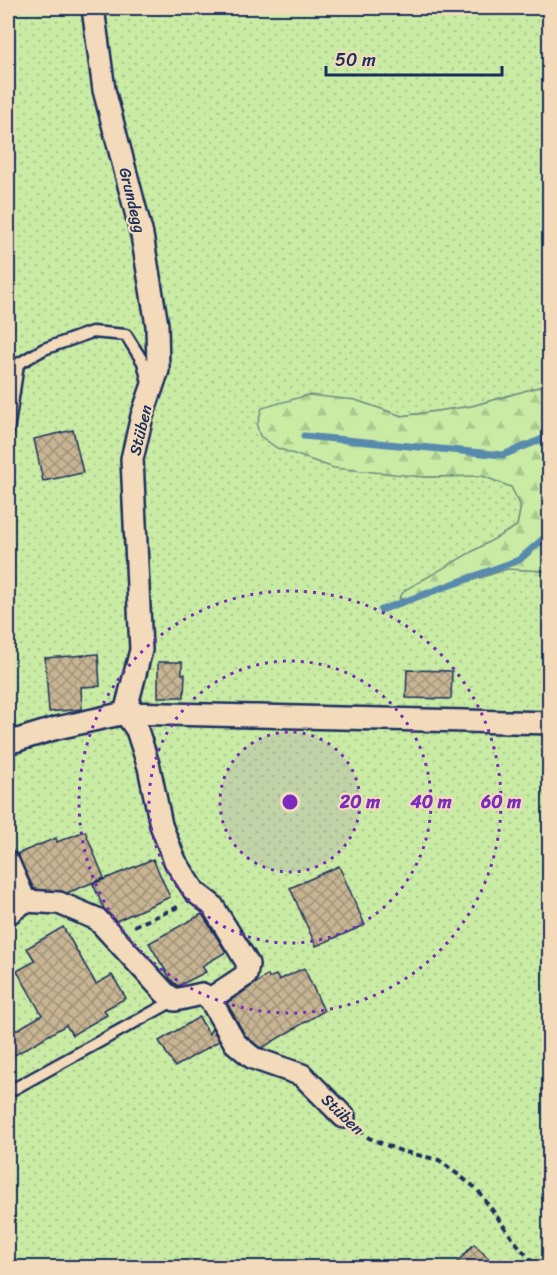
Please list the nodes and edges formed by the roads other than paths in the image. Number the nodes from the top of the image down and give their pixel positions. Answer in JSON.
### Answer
{"nodes":[{"id":1,"x":93,"y":8,"type":"edge"},
{"id":2,"x":150,"y":393,"type":"junction"},
{"id":3,"x":8,"y":432,"type":"edge"},
{"id":4,"x":124,"y":713,"type":"junction"},
{"id":5,"x":549,"y":723,"type":"edge"},
{"id":6,"x":8,"y":743,"type":"edge"},
{"id":7,"x":8,"y":862,"type":"edge"},
{"id":8,"x":25,"y":901,"type":"junction"},
{"id":9,"x":8,"y":914,"type":"edge"},
{"id":10,"x":210,"y":999,"type":"junction"},
{"id":11,"x":175,"y":1000,"type":"junction"},
{"id":12,"x":8,"y":1092,"type":"edge"},
{"id":13,"x":344,"y":1117,"type":"road end"}],
"edges":[{"from":1,"to":2,"type":"street","name":"Grundegg"},
{"from":2,"to":3,"type":"lane","name":"Stüben"},
{"from":2,"to":4,"type":"street","name":"Stüben"},
{"from":4,"to":5,"type":"street"},
{"from":4,"to":6,"type":"street"},
{"from":4,"to":10,"type":"street"},
{"from":7,"to":8,"type":"street"},
{"from":8,"to":9,"type":"street"},
{"from":8,"to":11,"type":"street"},
{"from":10,"to":11,"type":"street"},
{"from":10,"to":13,"type":"street","name":"Stüben"},
{"from":11,"to":12,"type":"lane"}]}
